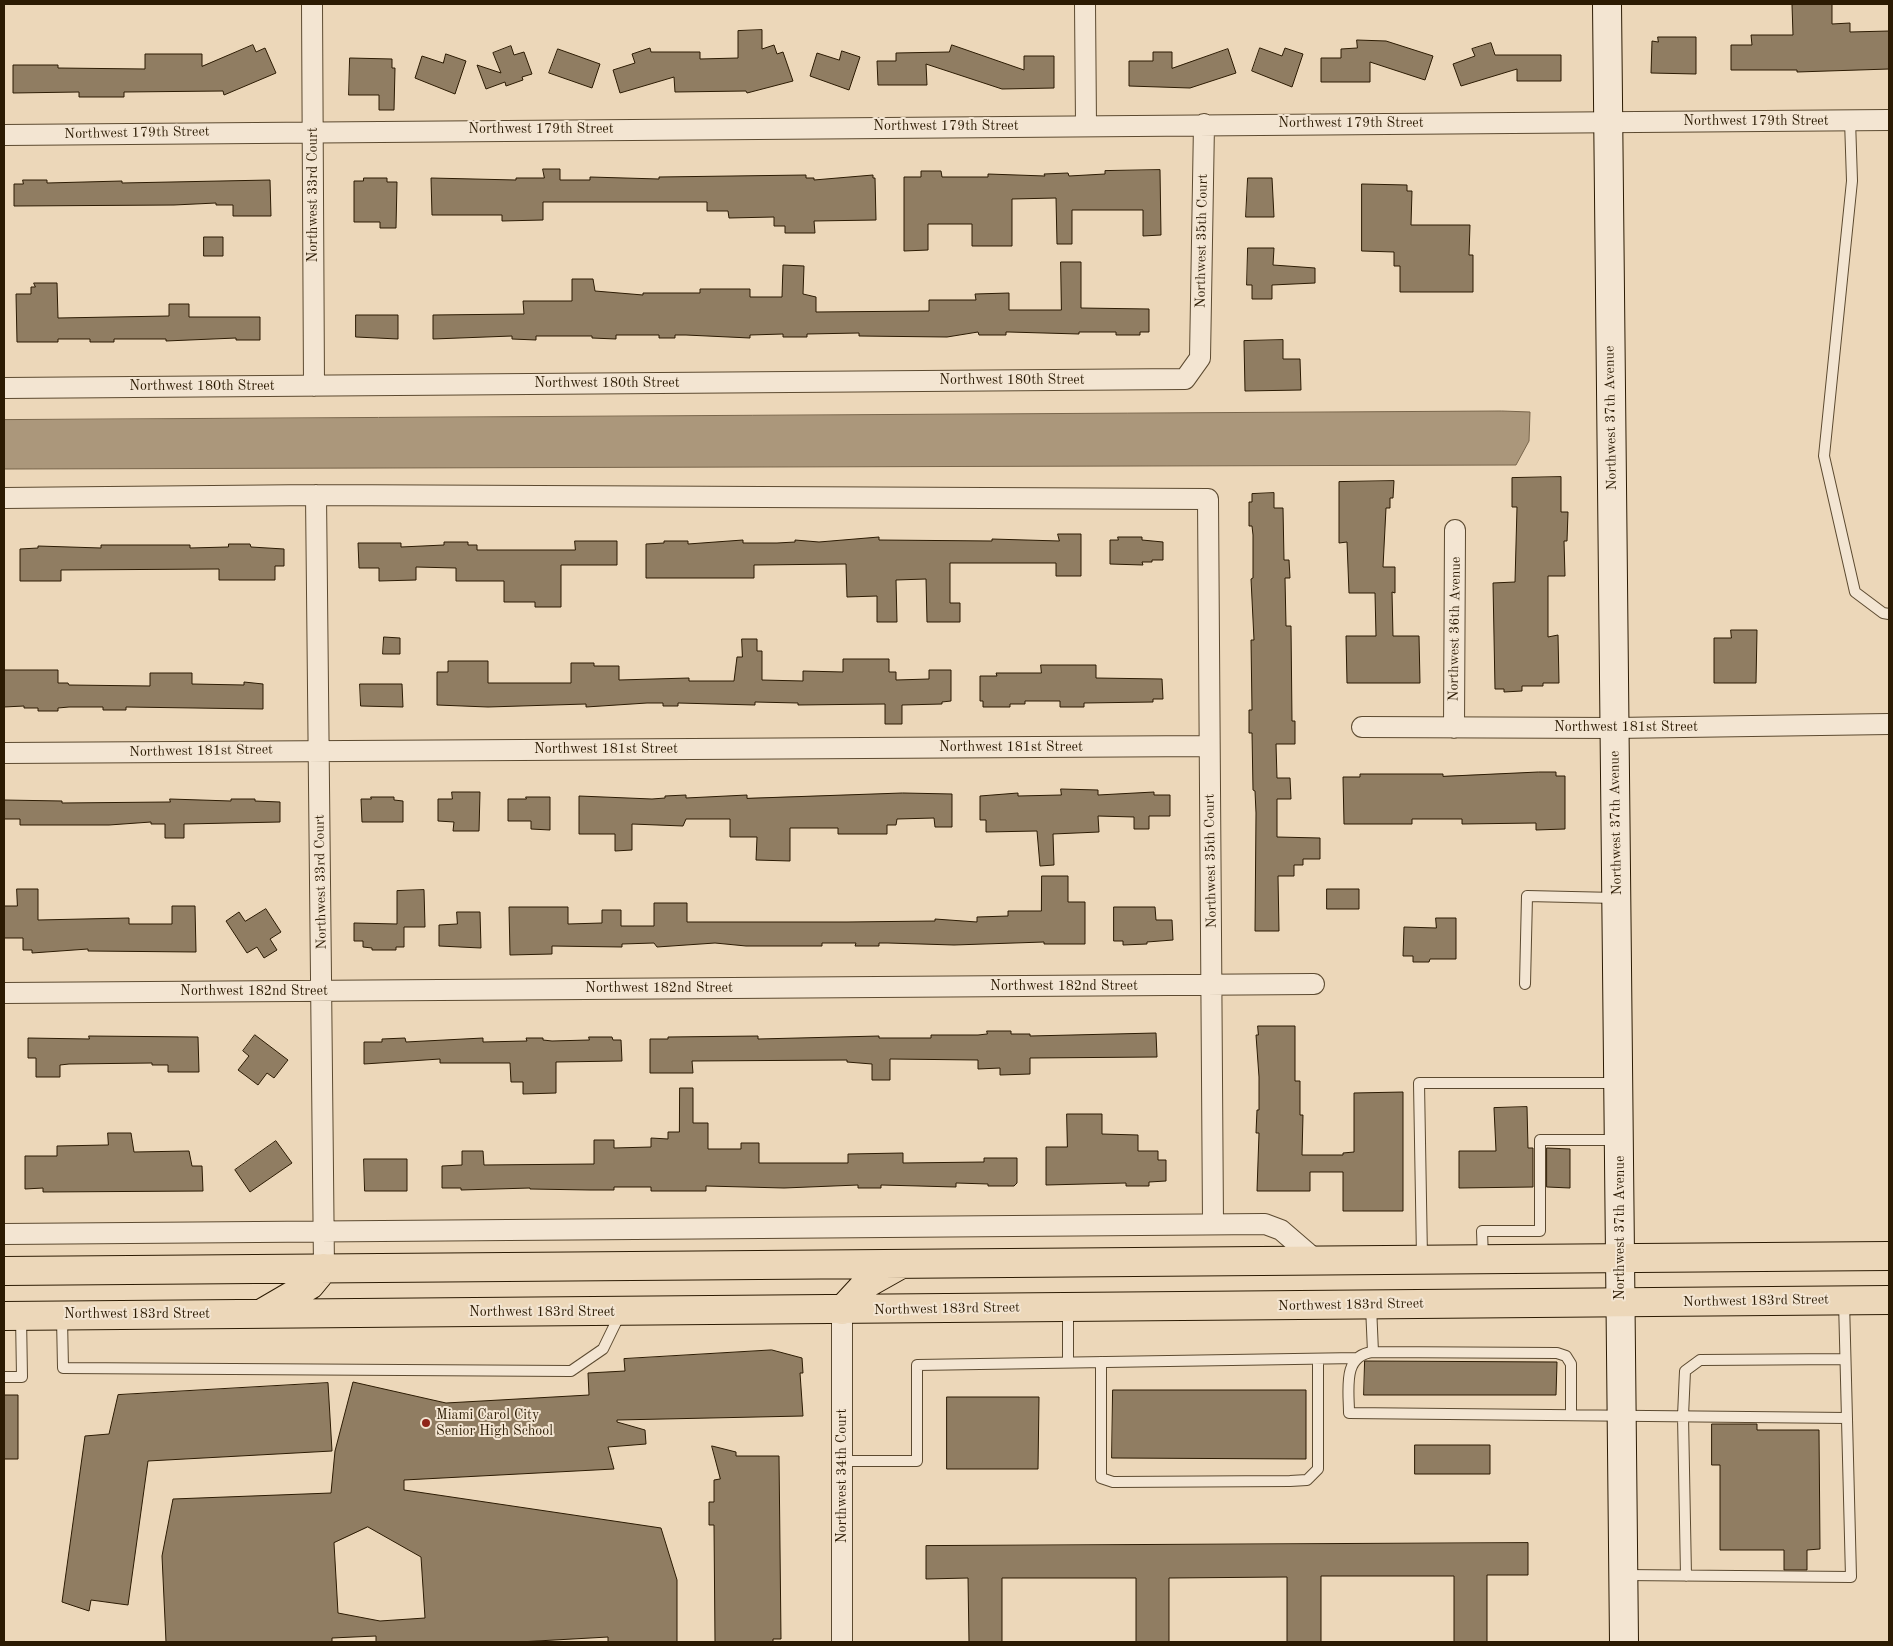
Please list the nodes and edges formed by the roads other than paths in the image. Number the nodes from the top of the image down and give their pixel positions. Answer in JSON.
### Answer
{"nodes":[{"id":1,"x":312,"y":4,"type":"edge"},
{"id":2,"x":1085,"y":4,"type":"edge"},
{"id":3,"x":1607,"y":4,"type":"edge"},
{"id":4,"x":1850,"y":120,"type":"junction"},
{"id":5,"x":1889,"y":120,"type":"edge"},
{"id":6,"x":1608,"y":122,"type":"junction"},
{"id":7,"x":1204,"y":124,"type":"junction"},
{"id":8,"x":1086,"y":125,"type":"junction"},
{"id":9,"x":314,"y":130,"type":"junction"},
{"id":10,"x":4,"y":135,"type":"edge"},
{"id":11,"x":1200,"y":358,"type":"joint"},
{"id":12,"x":314,"y":386,"type":"junction"},
{"id":13,"x":4,"y":388,"type":"edge"},
{"id":14,"x":316,"y":495,"type":"junction"},
{"id":15,"x":4,"y":498,"type":"edge"},
{"id":16,"x":1455,"y":530,"type":"dead end"},
{"id":17,"x":1889,"y":614,"type":"edge"},
{"id":18,"x":1889,"y":724,"type":"edge"},
{"id":19,"x":1362,"y":728,"type":"dead end"},
{"id":20,"x":1454,"y":728,"type":"junction"},
{"id":21,"x":1615,"y":728,"type":"junction"},
{"id":22,"x":1209,"y":746,"type":"junction"},
{"id":23,"x":320,"y":750,"type":"junction"},
{"id":24,"x":4,"y":753,"type":"edge"},
{"id":25,"x":1617,"y":898,"type":"junction"},
{"id":26,"x":1314,"y":984,"type":"dead end"},
{"id":27,"x":1525,"y":984,"type":"dead end"},
{"id":28,"x":1212,"y":986,"type":"junction"},
{"id":29,"x":322,"y":990,"type":"junction"},
{"id":30,"x":4,"y":993,"type":"edge"},
{"id":31,"x":1619,"y":1083,"type":"junction"},
{"id":32,"x":1620,"y":1140,"type":"junction"},
{"id":33,"x":1213,"y":1223,"type":"junction"},
{"id":34,"x":324,"y":1231,"type":"junction"},
{"id":35,"x":4,"y":1234,"type":"edge"},
{"id":36,"x":1889,"y":1256,"type":"edge"},
{"id":37,"x":1621,"y":1258,"type":"junction"},
{"id":38,"x":1422,"y":1260,"type":"junction"},
{"id":39,"x":1483,"y":1260,"type":"junction"},
{"id":40,"x":1318,"y":1261,"type":"junction"},
{"id":41,"x":902,"y":1264,"type":"junction"},
{"id":42,"x":324,"y":1268,"type":"junction"},
{"id":43,"x":4,"y":1271,"type":"edge"},
{"id":44,"x":1844,"y":1300,"type":"junction"},
{"id":45,"x":1889,"y":1300,"type":"edge"},
{"id":46,"x":1621,"y":1303,"type":"junction"},
{"id":47,"x":1371,"y":1305,"type":"junction"},
{"id":48,"x":1068,"y":1308,"type":"junction"},
{"id":49,"x":842,"y":1310,"type":"junction"},
{"id":50,"x":622,"y":1311,"type":"junction"},
{"id":51,"x":261,"y":1314,"type":"junction"},
{"id":52,"x":12,"y":1315,"type":"edge"},
{"id":53,"x":62,"y":1315,"type":"junction"},
{"id":54,"x":1373,"y":1352,"type":"junction"},
{"id":55,"x":1357,"y":1358,"type":"junction"},
{"id":56,"x":1318,"y":1359,"type":"junction"},
{"id":57,"x":1845,"y":1359,"type":"junction"},
{"id":58,"x":1068,"y":1362,"type":"junction"},
{"id":59,"x":1101,"y":1362,"type":"junction"},
{"id":60,"x":4,"y":1377,"type":"edge"},
{"id":61,"x":1571,"y":1415,"type":"junction"},
{"id":62,"x":1622,"y":1415,"type":"junction"},
{"id":63,"x":1683,"y":1416,"type":"junction"},
{"id":64,"x":1847,"y":1418,"type":"junction"},
{"id":65,"x":842,"y":1462,"type":"junction"},
{"id":66,"x":1623,"y":1575,"type":"junction"},
{"id":67,"x":1686,"y":1576,"type":"junction"},
{"id":68,"x":842,"y":1642,"type":"edge"},
{"id":69,"x":1624,"y":1642,"type":"edge"}],
"edges":[{"from":1,"to":9,"type":"street","name":"Northwest 33rd Court"},
{"from":2,"to":8,"type":"street"},
{"from":3,"to":6,"type":"main road","name":"Northwest 37th Avenue"},
{"from":4,"to":5,"type":"street","name":"Northwest 179th Street"},
{"from":4,"to":6,"type":"street","name":"Northwest 179th Street"},
{"from":4,"to":17,"type":"lane"},
{"from":6,"to":7,"type":"street","name":"Northwest 179th Street"},
{"from":6,"to":21,"type":"main road","name":"Northwest 37th Avenue"},
{"from":7,"to":8,"type":"street","name":"Northwest 179th Street"},
{"from":7,"to":11,"type":"street","name":"Northwest 35th Court"},
{"from":8,"to":9,"type":"street","name":"Northwest 179th Street"},
{"from":9,"to":10,"type":"street","name":"Northwest 179th Street"},
{"from":9,"to":12,"type":"street","name":"Northwest 33rd Court"},
{"from":11,"to":12,"type":"street","name":"Northwest 180th Street"},
{"from":12,"to":13,"type":"street","name":"Northwest 180th Street"},
{"from":14,"to":15,"type":"street"},
{"from":14,"to":22,"type":"street","name":"Northwest 35th Court"},
{"from":14,"to":23,"type":"street","name":"Northwest 33rd Court"},
{"from":16,"to":20,"type":"street","name":"Northwest 36th Avenue"},
{"from":18,"to":21,"type":"street","name":"Northwest 181st Street"},
{"from":19,"to":20,"type":"street","name":"Northwest 181st Street"},
{"from":20,"to":21,"type":"street","name":"Northwest 181st Street"},
{"from":21,"to":25,"type":"main road","name":"Northwest 37th Avenue"},
{"from":22,"to":23,"type":"street","name":"Northwest 181st Street"},
{"from":22,"to":28,"type":"street","name":"Northwest 35th Court"},
{"from":23,"to":24,"type":"street","name":"Northwest 181st Street"},
{"from":23,"to":29,"type":"street","name":"Northwest 33rd Court"},
{"from":25,"to":27,"type":"lane"},
{"from":25,"to":31,"type":"main road","name":"Northwest 37th Avenue"},
{"from":26,"to":28,"type":"street","name":"Northwest 182nd Street"},
{"from":28,"to":29,"type":"street","name":"Northwest 182nd Street"},
{"from":28,"to":33,"type":"street","name":"Northwest 35th Court"},
{"from":29,"to":30,"type":"street","name":"Northwest 182nd Street"},
{"from":29,"to":34,"type":"street","name":"Northwest 33rd Court"},
{"from":31,"to":32,"type":"main road","name":"Northwest 37th Avenue"},
{"from":31,"to":38,"type":"lane"},
{"from":32,"to":37,"type":"main road","name":"Northwest 37th Avenue"},
{"from":32,"to":39,"type":"lane"},
{"from":33,"to":34,"type":"street"},
{"from":33,"to":40,"type":"street"},
{"from":34,"to":35,"type":"street"},
{"from":34,"to":42,"type":"street","name":"Northwest 33rd Court"},
{"from":36,"to":37,"type":"main road"},
{"from":37,"to":39,"type":"main road"},
{"from":37,"to":46,"type":"main road","name":"Northwest 37th Avenue"},
{"from":38,"to":39,"type":"main road"},
{"from":38,"to":40,"type":"main road"},
{"from":40,"to":41,"type":"main road"},
{"from":41,"to":42,"type":"main road"},
{"from":41,"to":49,"type":"main road"},
{"from":42,"to":43,"type":"main road"},
{"from":42,"to":51,"type":"main road"},
{"from":44,"to":45,"type":"main road","name":"Northwest 183rd Street"},
{"from":44,"to":46,"type":"main road","name":"Northwest 183rd Street"},
{"from":44,"to":57,"type":"lane"},
{"from":46,"to":47,"type":"main road","name":"Northwest 183rd Street"},
{"from":46,"to":62,"type":"main road","name":"Northwest 37th Avenue"},
{"from":47,"to":48,"type":"main road","name":"Northwest 183rd Street"},
{"from":47,"to":54,"type":"lane"},
{"from":48,"to":49,"type":"main road","name":"Northwest 183rd Street"},
{"from":48,"to":58,"type":"lane"},
{"from":49,"to":50,"type":"main road","name":"Northwest 183rd Street"},
{"from":49,"to":65,"type":"street","name":"Northwest 34th Court"},
{"from":50,"to":51,"type":"main road","name":"Northwest 183rd Street"},
{"from":50,"to":53,"type":"lane"},
{"from":51,"to":53,"type":"main road","name":"Northwest 183rd Street"},
{"from":52,"to":53,"type":"main road","name":"Northwest 183rd Street"},
{"from":52,"to":60,"type":"lane"},
{"from":54,"to":55,"type":"lane"},
{"from":54,"to":61,"type":"lane"},
{"from":55,"to":56,"type":"lane"},
{"from":55,"to":61,"type":"lane"},
{"from":56,"to":59,"type":"lane"},
{"from":56,"to":59,"type":"lane"},
{"from":57,"to":63,"type":"lane"},
{"from":57,"to":64,"type":"lane"},
{"from":58,"to":59,"type":"lane"},
{"from":58,"to":65,"type":"lane"},
{"from":61,"to":62,"type":"lane"},
{"from":62,"to":63,"type":"lane"},
{"from":62,"to":66,"type":"main road","name":"Northwest 37th Avenue"},
{"from":63,"to":64,"type":"lane"},
{"from":63,"to":67,"type":"lane"},
{"from":64,"to":67,"type":"lane"},
{"from":65,"to":68,"type":"street","name":"Northwest 34th Court"},
{"from":66,"to":67,"type":"lane"},
{"from":66,"to":69,"type":"main road","name":"Northwest 37th Avenue"}]}
